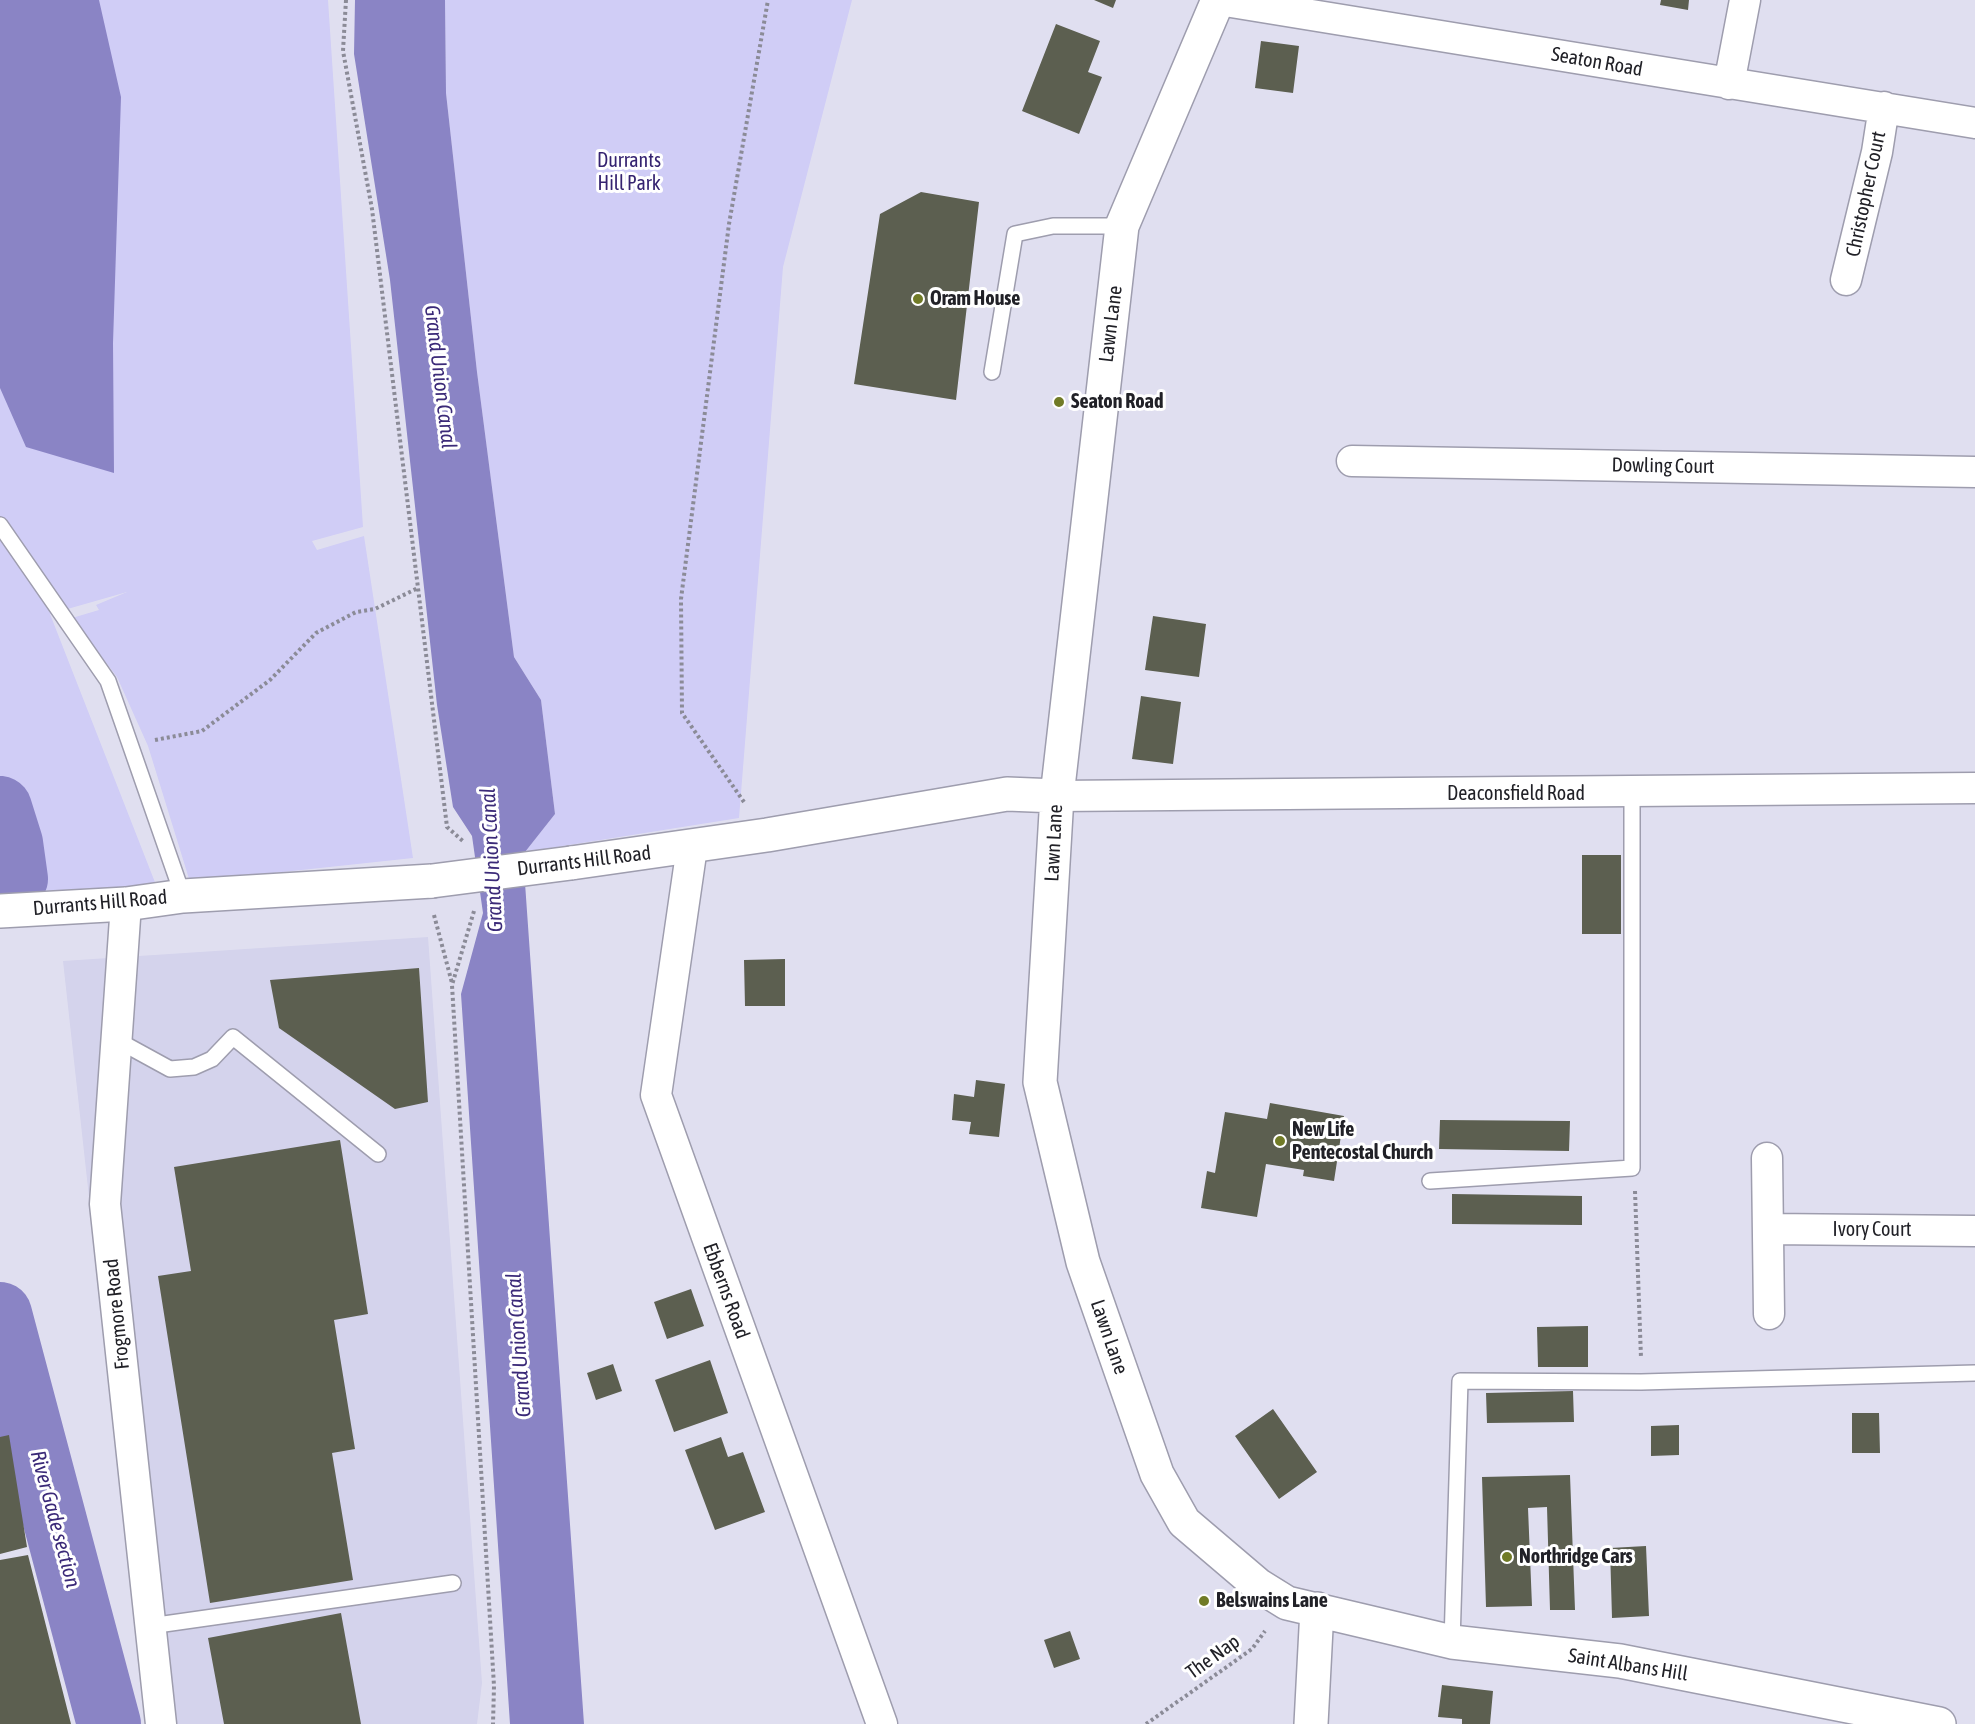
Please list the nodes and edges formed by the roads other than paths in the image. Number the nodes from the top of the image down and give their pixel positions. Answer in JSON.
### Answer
{"nodes":[{"id":1,"x":1219,"y":0,"type":"edge"},
{"id":2,"x":1745,"y":0,"type":"edge"},
{"id":3,"x":1729,"y":84,"type":"junction"},
{"id":4,"x":1884,"y":107,"type":"junction"},
{"id":5,"x":1975,"y":123,"type":"edge"},
{"id":6,"x":1122,"y":226,"type":"junction"},
{"id":7,"x":1846,"y":280,"type":"dead end"},
{"id":8,"x":992,"y":372,"type":"dead end"},
{"id":9,"x":1352,"y":461,"type":"dead end"},
{"id":10,"x":1975,"y":472,"type":"edge"},
{"id":11,"x":0,"y":525,"type":"edge"},
{"id":12,"x":1975,"y":788,"type":"edge"},
{"id":13,"x":1632,"y":793,"type":"junction"},
{"id":14,"x":1057,"y":796,"type":"junction"},
{"id":15,"x":692,"y":847,"type":"junction"},
{"id":16,"x":183,"y":896,"type":"junction"},
{"id":17,"x":126,"y":904,"type":"junction"},
{"id":18,"x":0,"y":911,"type":"edge"},
{"id":19,"x":117,"y":1040,"type":"junction"},
{"id":20,"x":378,"y":1154,"type":"dead end"},
{"id":21,"x":1767,"y":1158,"type":"dead end"},
{"id":22,"x":1430,"y":1181,"type":"dead end"},
{"id":23,"x":1769,"y":1229,"type":"junction"},
{"id":24,"x":1975,"y":1231,"type":"edge"},
{"id":25,"x":1769,"y":1314,"type":"dead end"},
{"id":26,"x":1975,"y":1373,"type":"edge"},
{"id":27,"x":453,"y":1583,"type":"dead end"},
{"id":28,"x":1302,"y":1606,"type":"junction"},
{"id":29,"x":150,"y":1626,"type":"junction"},
{"id":30,"x":1452,"y":1642,"type":"junction"},
{"id":31,"x":161,"y":1724,"type":"edge"},
{"id":32,"x":882,"y":1724,"type":"edge"},
{"id":33,"x":1311,"y":1724,"type":"edge"},
{"id":34,"x":1939,"y":1724,"type":"edge"}],
"edges":[{"from":1,"to":3,"type":"street","name":"Seaton Road"},
{"from":1,"to":6,"type":"street","name":"Lawn Lane"},
{"from":2,"to":3,"type":"street"},
{"from":3,"to":4,"type":"street","name":"Seaton Road"},
{"from":4,"to":5,"type":"street","name":"Seaton Road"},
{"from":4,"to":7,"type":"street","name":"Christopher Court"},
{"from":6,"to":8,"type":"lane"},
{"from":6,"to":14,"type":"street","name":"Lawn Lane"},
{"from":9,"to":10,"type":"street","name":"Dowling Court"},
{"from":11,"to":16,"type":"lane"},
{"from":12,"to":13,"type":"street","name":"Deaconsfield Road"},
{"from":13,"to":14,"type":"street","name":"Deaconsfield Road"},
{"from":13,"to":22,"type":"lane"},
{"from":14,"to":15,"type":"street","name":"Durrants Hill Road"},
{"from":14,"to":28,"type":"street","name":"Lawn Lane"},
{"from":15,"to":16,"type":"street","name":"Durrants Hill Road","bridge":true},
{"from":15,"to":32,"type":"street","name":"Ebberns Road"},
{"from":16,"to":17,"type":"street","name":"Durrants Hill Road"},
{"from":17,"to":18,"type":"street","name":"Durrants Hill Road"},
{"from":17,"to":19,"type":"street","name":"Frogmore Road"},
{"from":19,"to":20,"type":"lane"},
{"from":19,"to":29,"type":"street","name":"Frogmore Road"},
{"from":21,"to":23,"type":"street"},
{"from":23,"to":24,"type":"street","name":"Ivory Court"},
{"from":23,"to":25,"type":"street"},
{"from":26,"to":30,"type":"lane"},
{"from":27,"to":29,"type":"lane"},
{"from":28,"to":30,"type":"street","name":"Saint Albans Hill"},
{"from":28,"to":33,"type":"street"},
{"from":29,"to":31,"type":"street","name":"Frogmore Road"},
{"from":30,"to":34,"type":"street","name":"Saint Albans Hill"}]}
